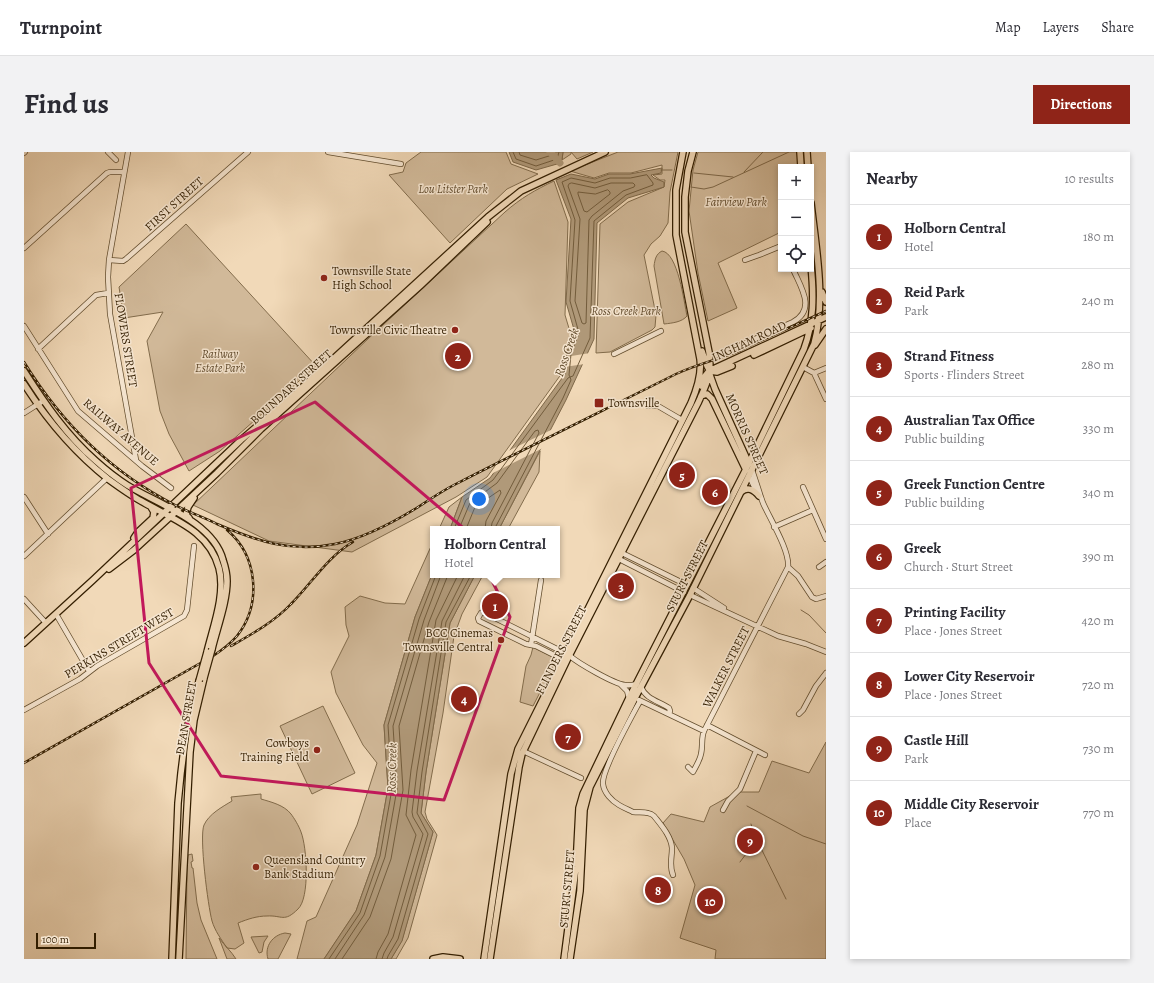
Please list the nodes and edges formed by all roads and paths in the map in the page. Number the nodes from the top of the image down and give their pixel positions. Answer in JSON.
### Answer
{"nodes":[{"id":1,"x":108,"y":152,"type":"edge"},
{"id":2,"x":128,"y":152,"type":"edge"},
{"id":3,"x":248,"y":152,"type":"edge"},
{"id":4,"x":328,"y":152,"type":"edge"},
{"id":5,"x":605,"y":152,"type":"edge"},
{"id":6,"x":683,"y":152,"type":"edge"},
{"id":7,"x":693,"y":152,"type":"edge"},
{"id":8,"x":800,"y":152,"type":"edge"},
{"id":9,"x":807,"y":152,"type":"edge"},
{"id":10,"x":116,"y":160,"type":"dead end"},
{"id":11,"x":401,"y":164,"type":"dead end"},
{"id":12,"x":802,"y":164,"type":"edge"},
{"id":13,"x":808,"y":164,"type":"edge"},
{"id":14,"x":124,"y":172,"type":"junction"},
{"id":15,"x":501,"y":207,"type":"junction"},
{"id":16,"x":814,"y":231,"type":"edge"},
{"id":17,"x":778,"y":247,"type":"edge"},
{"id":18,"x":24,"y":248,"type":"edge"},
{"id":19,"x":109,"y":260,"type":"junction"},
{"id":20,"x":745,"y":260,"type":"dead end"},
{"id":21,"x":818,"y":268,"type":"junction"},
{"id":22,"x":794,"y":272,"type":"edge"},
{"id":23,"x":812,"y":272,"type":"edge"},
{"id":24,"x":108,"y":293,"type":"junction"},
{"id":25,"x":826,"y":302,"type":"edge"},
{"id":26,"x":826,"y":317,"type":"edge"},
{"id":27,"x":826,"y":321,"type":"edge"},
{"id":28,"x":819,"y":322,"type":"junction"},
{"id":29,"x":24,"y":326,"type":"edge"},
{"id":30,"x":811,"y":326,"type":"junction"},
{"id":31,"x":695,"y":328,"type":"junction"},
{"id":32,"x":826,"y":329,"type":"edge"},
{"id":33,"x":661,"y":331,"type":"dead end"},
{"id":34,"x":793,"y":337,"type":"junction"},
{"id":35,"x":38,"y":349,"type":"junction"},
{"id":36,"x":804,"y":349,"type":"junction"},
{"id":37,"x":810,"y":353,"type":"junction"},
{"id":38,"x":614,"y":354,"type":"dead end"},
{"id":39,"x":721,"y":354,"type":"dead end"},
{"id":40,"x":710,"y":359,"type":"junction"},
{"id":41,"x":726,"y":364,"type":"junction"},
{"id":42,"x":797,"y":364,"type":"junction"},
{"id":43,"x":803,"y":367,"type":"junction"},
{"id":44,"x":826,"y":368,"type":"edge"},
{"id":45,"x":24,"y":372,"type":"edge"},
{"id":46,"x":710,"y":373,"type":"junction"},
{"id":47,"x":814,"y":373,"type":"junction"},
{"id":48,"x":24,"y":384,"type":"edge"},
{"id":49,"x":701,"y":396,"type":"junction"},
{"id":50,"x":826,"y":399,"type":"edge"},
{"id":51,"x":43,"y":401,"type":"junction"},
{"id":52,"x":691,"y":403,"type":"junction"},
{"id":53,"x":38,"y":405,"type":"junction"},
{"id":54,"x":648,"y":406,"type":"dead end"},
{"id":55,"x":24,"y":413,"type":"edge"},
{"id":56,"x":682,"y":420,"type":"junction"},
{"id":57,"x":741,"y":447,"type":"junction"},
{"id":58,"x":756,"y":449,"type":"junction"},
{"id":59,"x":136,"y":460,"type":"junction"},
{"id":60,"x":749,"y":463,"type":"junction"},
{"id":61,"x":749,"y":472,"type":"junction"},
{"id":62,"x":213,"y":477,"type":"junction"},
{"id":63,"x":107,"y":478,"type":"junction"},
{"id":64,"x":803,"y":487,"type":"dead end"},
{"id":65,"x":171,"y":488,"type":"dead end"},
{"id":66,"x":741,"y":492,"type":"junction"},
{"id":67,"x":759,"y":496,"type":"junction"},
{"id":68,"x":24,"y":497,"type":"edge"},
{"id":69,"x":763,"y":503,"type":"junction"},
{"id":70,"x":151,"y":507,"type":"junction"},
{"id":71,"x":169,"y":508,"type":"junction"},
{"id":72,"x":813,"y":510,"type":"junction"},
{"id":73,"x":176,"y":511,"type":"junction"},
{"id":74,"x":164,"y":514,"type":"junction"},
{"id":75,"x":170,"y":517,"type":"junction"},
{"id":76,"x":193,"y":522,"type":"junction"},
{"id":77,"x":774,"y":527,"type":"junction"},
{"id":78,"x":48,"y":534,"type":"junction"},
{"id":79,"x":826,"y":539,"type":"edge"},
{"id":80,"x":194,"y":546,"type":"dead end"},
{"id":81,"x":127,"y":548,"type":"junction"},
{"id":82,"x":620,"y":552,"type":"junction"},
{"id":83,"x":24,"y":556,"type":"edge"},
{"id":84,"x":617,"y":557,"type":"junction"},
{"id":85,"x":826,"y":562,"type":"edge"},
{"id":86,"x":788,"y":567,"type":"junction"},
{"id":87,"x":819,"y":567,"type":"dead end"},
{"id":88,"x":675,"y":579,"type":"junction"},
{"id":89,"x":93,"y":580,"type":"junction"},
{"id":90,"x":540,"y":580,"type":"dead end"},
{"id":91,"x":687,"y":585,"type":"junction"},
{"id":92,"x":672,"y":586,"type":"junction"},
{"id":93,"x":693,"y":588,"type":"junction"},
{"id":94,"x":684,"y":592,"type":"junction"},
{"id":95,"x":690,"y":595,"type":"junction"},
{"id":96,"x":705,"y":595,"type":"junction"},
{"id":97,"x":826,"y":596,"type":"edge"},
{"id":98,"x":24,"y":599,"type":"edge"},
{"id":99,"x":702,"y":600,"type":"junction"},
{"id":100,"x":56,"y":614,"type":"junction"},
{"id":101,"x":734,"y":615,"type":"junction"},
{"id":102,"x":46,"y":623,"type":"junction"},
{"id":103,"x":758,"y":626,"type":"junction"},
{"id":104,"x":533,"y":636,"type":"junction"},
{"id":105,"x":24,"y":643,"type":"edge"},
{"id":106,"x":531,"y":645,"type":"junction"},
{"id":107,"x":209,"y":650,"type":"junction"},
{"id":108,"x":826,"y":652,"type":"edge"},
{"id":109,"x":566,"y":657,"type":"junction"},
{"id":110,"x":651,"y":664,"type":"junction"},
{"id":111,"x":89,"y":672,"type":"junction"},
{"id":112,"x":826,"y":673,"type":"edge"},
{"id":113,"x":201,"y":680,"type":"junction"},
{"id":114,"x":620,"y":684,"type":"junction"},
{"id":115,"x":639,"y":685,"type":"junction"},
{"id":116,"x":647,"y":697,"type":"junction"},
{"id":117,"x":636,"y":700,"type":"junction"},
{"id":118,"x":24,"y":710,"type":"edge"},
{"id":119,"x":669,"y":714,"type":"junction"},
{"id":120,"x":799,"y":714,"type":"dead end"},
{"id":121,"x":707,"y":725,"type":"junction"},
{"id":122,"x":704,"y":731,"type":"junction"},
{"id":123,"x":523,"y":751,"type":"junction"},
{"id":124,"x":756,"y":751,"type":"junction"},
{"id":125,"x":766,"y":755,"type":"dead end"},
{"id":126,"x":688,"y":767,"type":"dead end"},
{"id":127,"x":511,"y":774,"type":"junction"},
{"id":128,"x":581,"y":778,"type":"dead end"},
{"id":129,"x":179,"y":795,"type":"junction"},
{"id":130,"x":186,"y":801,"type":"junction"},
{"id":131,"x":179,"y":807,"type":"junction"},
{"id":132,"x":723,"y":810,"type":"dead end"},
{"id":133,"x":186,"y":817,"type":"junction"},
{"id":134,"x":674,"y":875,"type":"dead end"},
{"id":135,"x":180,"y":929,"type":"junction"},
{"id":136,"x":443,"y":958,"type":"edge"},
{"id":137,"x":170,"y":959,"type":"edge"},
{"id":138,"x":179,"y":959,"type":"edge"},
{"id":139,"x":183,"y":959,"type":"edge"},
{"id":140,"x":433,"y":959,"type":"edge"},
{"id":141,"x":460,"y":959,"type":"edge"},
{"id":142,"x":484,"y":959,"type":"edge"},
{"id":143,"x":490,"y":959,"type":"edge"},
{"id":144,"x":564,"y":959,"type":"edge"},
{"id":145,"x":570,"y":959,"type":"edge"}],
"edges":[{"from":1,"to":10,"type":"street"},
{"from":2,"to":14,"type":"street","name":"FLOWERS STREET"},
{"from":3,"to":19,"type":"street","name":"FIRST STREET"},
{"from":4,"to":11,"type":"street"},
{"from":5,"to":15,"type":"main road","name":"BOUNDARY STREET"},
{"from":6,"to":31,"type":"main road"},
{"from":7,"to":40,"type":"main road"},
{"from":8,"to":12,"type":"main road"},
{"from":9,"to":13,"type":"main road"},
{"from":14,"to":18,"type":"street"},
{"from":14,"to":19,"type":"street","name":"FLOWERS STREET"},
{"from":15,"to":62,"type":"main road","name":"BOUNDARY STREET"},
{"from":15,"to":71,"type":"main road","name":"BOUNDARY STREET"},
{"from":16,"to":21,"type":"main road","name":"STURT STREET"},
{"from":17,"to":20,"type":"street"},
{"from":19,"to":24,"type":"street","name":"FLOWERS STREET"},
{"from":21,"to":25,"type":"main road"},
{"from":21,"to":28,"type":"main road","name":"STURT STREET"},
{"from":22,"to":39,"type":"street"},
{"from":23,"to":30,"type":"main road"},
{"from":24,"to":35,"type":"street"},
{"from":24,"to":59,"type":"street","name":"FLOWERS STREET"},
{"from":26,"to":28,"type":"main road","name":"INGHAM ROAD"},
{"from":27,"to":28,"type":"main road","name":"INGHAM ROAD"},
{"from":28,"to":30,"type":"main road","name":"INGHAM ROAD"},
{"from":28,"to":37,"type":"main road","name":"STURT STREET"},
{"from":29,"to":35,"type":"street","name":"RAILWAY AVENUE"},
{"from":30,"to":34,"type":"main road","name":"INGHAM ROAD"},
{"from":30,"to":36,"type":"main road"},
{"from":30,"to":41,"type":"main road","name":"INGHAM ROAD"},
{"from":31,"to":46,"type":"main road","name":"MORRIS STREET"},
{"from":31,"to":52,"type":"main road","name":"FLINDERS STREET"},
{"from":32,"to":37,"type":"main road"},
{"from":33,"to":38,"type":"street"},
{"from":34,"to":36,"type":"main road"},
{"from":34,"to":46,"type":"main road","name":"INGHAM ROAD"},
{"from":35,"to":59,"type":"street","name":"RAILWAY AVENUE"},
{"from":36,"to":42,"type":"main road"},
{"from":37,"to":43,"type":"main road","name":"STURT STREET"},
{"from":40,"to":41,"type":"main road"},
{"from":40,"to":46,"type":"main road"},
{"from":41,"to":46,"type":"main road","name":"INGHAM ROAD"},
{"from":42,"to":43,"type":"main road"},
{"from":42,"to":58,"type":"main road"},
{"from":43,"to":47,"type":"street"},
{"from":43,"to":61,"type":"main road","name":"STURT STREET"},
{"from":44,"to":47,"type":"street"},
{"from":45,"to":51,"type":"main road"},
{"from":46,"to":49,"type":"main road","name":"FLINDERS STREET"},
{"from":46,"to":52,"type":"main road"},
{"from":46,"to":57,"type":"main road","name":"MORRIS STREET"},
{"from":47,"to":50,"type":"street"},
{"from":48,"to":53,"type":"main road"},
{"from":49,"to":61,"type":"main road","name":"MORRIS STREET"},
{"from":49,"to":82,"type":"main road","name":"FLINDERS STREET"},
{"from":51,"to":53,"type":"street"},
{"from":51,"to":71,"type":"main road"},
{"from":52,"to":56,"type":"main road","name":"FLINDERS STREET"},
{"from":53,"to":55,"type":"street"},
{"from":53,"to":63,"type":"main road"},
{"from":54,"to":56,"type":"street"},
{"from":56,"to":82,"type":"main road","name":"FLINDERS STREET"},
{"from":57,"to":58,"type":"main road"},
{"from":57,"to":60,"type":"main road","name":"MORRIS STREET"},
{"from":58,"to":60,"type":"main road"},
{"from":59,"to":65,"type":"street","name":"RAILWAY AVENUE"},
{"from":60,"to":61,"type":"main road","name":"MORRIS STREET"},
{"from":61,"to":66,"type":"main road","name":"STURT STREET"},
{"from":61,"to":67,"type":"street","name":"MORRIS STREET"},
{"from":61,"to":69,"type":"street","name":"MORRIS STREET"},
{"from":61,"to":91,"type":"main road","name":"STURT STREET"},
{"from":62,"to":73,"type":"main road","name":"BOUNDARY STREET"},
{"from":62,"to":76,"type":"main road"},
{"from":63,"to":70,"type":"main road"},
{"from":63,"to":78,"type":"street"},
{"from":64,"to":72,"type":"street"},
{"from":66,"to":67,"type":"main road"},
{"from":66,"to":93,"type":"main road","name":"STURT STREET"},
{"from":67,"to":69,"type":"street","name":"MORRIS STREET"},
{"from":68,"to":78,"type":"street"},
{"from":69,"to":77,"type":"street","name":"MORRIS STREET"},
{"from":70,"to":74,"type":"main road"},
{"from":70,"to":81,"type":"main road"},
{"from":71,"to":73,"type":"main road","name":"DEAN STREET"},
{"from":71,"to":74,"type":"main road","name":"BOUNDARY STREET"},
{"from":72,"to":77,"type":"street"},
{"from":72,"to":79,"type":"street"},
{"from":73,"to":75,"type":"main road","name":"BOUNDARY STREET"},
{"from":73,"to":76,"type":"main road","name":"DEAN STREET"},
{"from":74,"to":75,"type":"main road","name":"DEAN STREET"},
{"from":74,"to":81,"type":"main road","name":"BOUNDARY STREET"},
{"from":75,"to":89,"type":"main road","name":"BOUNDARY STREET"},
{"from":75,"to":107,"type":"main road","name":"DEAN STREET"},
{"from":76,"to":107,"type":"main road","name":"DEAN STREET"},
{"from":77,"to":86,"type":"street","name":"MORRIS STREET"},
{"from":78,"to":83,"type":"street"},
{"from":80,"to":111,"type":"street","name":"PERKINS STREET WEST"},
{"from":81,"to":89,"type":"main road","name":"BOUNDARY STREET"},
{"from":82,"to":84,"type":"main road","name":"FLINDERS STREET"},
{"from":82,"to":88,"type":"street"},
{"from":84,"to":92,"type":"street"},
{"from":84,"to":109,"type":"main road","name":"FLINDERS STREET"},
{"from":85,"to":87,"type":"street"},
{"from":86,"to":97,"type":"street"},
{"from":86,"to":103,"type":"street","name":"WALKER STREET"},
{"from":88,"to":91,"type":"street"},
{"from":88,"to":92,"type":"street"},
{"from":89,"to":100,"type":"main road","name":"BOUNDARY STREET"},
{"from":90,"to":104,"type":"street"},
{"from":91,"to":93,"type":"main road"},
{"from":91,"to":94,"type":"main road","name":"STURT STREET"},
{"from":92,"to":94,"type":"street"},
{"from":93,"to":95,"type":"main road","name":"STURT STREET"},
{"from":93,"to":96,"type":"street"},
{"from":94,"to":95,"type":"main road"},
{"from":94,"to":110,"type":"main road","name":"STURT STREET"},
{"from":95,"to":99,"type":"street"},
{"from":95,"to":110,"type":"main road","name":"STURT STREET"},
{"from":96,"to":99,"type":"street"},
{"from":96,"to":101,"type":"street"},
{"from":98,"to":102,"type":"street"},
{"from":99,"to":101,"type":"street"},
{"from":100,"to":102,"type":"main road","name":"BOUNDARY STREET"},
{"from":100,"to":111,"type":"street"},
{"from":101,"to":103,"type":"street"},
{"from":102,"to":105,"type":"main road","name":"BOUNDARY STREET"},
{"from":103,"to":108,"type":"street"},
{"from":103,"to":121,"type":"street","name":"WALKER STREET"},
{"from":104,"to":106,"type":"street"},
{"from":104,"to":106,"type":"street"},
{"from":104,"to":109,"type":"street"},
{"from":106,"to":109,"type":"street"},
{"from":107,"to":113,"type":"main road","name":"DEAN STREET","bridge":true},
{"from":109,"to":114,"type":"street"},
{"from":109,"to":123,"type":"main road","name":"FLINDERS STREET"},
{"from":109,"to":127,"type":"main road","name":"FLINDERS STREET"},
{"from":110,"to":115,"type":"main road","name":"STURT STREET"},
{"from":111,"to":118,"type":"street","name":"PERKINS STREET WEST"},
{"from":112,"to":120,"type":"street"},
{"from":113,"to":129,"type":"main road","name":"DEAN STREET"},
{"from":113,"to":130,"type":"main road","name":"DEAN STREET"},
{"from":114,"to":115,"type":"street"},
{"from":114,"to":117,"type":"street"},
{"from":115,"to":116,"type":"street"},
{"from":115,"to":117,"type":"main road","name":"STURT STREET"},
{"from":116,"to":117,"type":"street"},
{"from":116,"to":119,"type":"street"},
{"from":117,"to":119,"type":"street"},
{"from":117,"to":134,"type":"street"},
{"from":117,"to":144,"type":"main road","name":"STURT STREET"},
{"from":117,"to":145,"type":"main road","name":"STURT STREET"},
{"from":119,"to":122,"type":"street"},
{"from":121,"to":122,"type":"street","name":"WALKER STREET"},
{"from":121,"to":124,"type":"street"},
{"from":122,"to":126,"type":"street","name":"WALKER STREET"},
{"from":123,"to":127,"type":"main road"},
{"from":123,"to":128,"type":"street"},
{"from":123,"to":143,"type":"main road","name":"FLINDERS STREET"},
{"from":124,"to":125,"type":"street"},
{"from":124,"to":132,"type":"street"},
{"from":127,"to":142,"type":"main road","name":"FLINDERS STREET"},
{"from":129,"to":130,"type":"main road"},
{"from":129,"to":131,"type":"main road","name":"DEAN STREET"},
{"from":130,"to":131,"type":"main road"},
{"from":130,"to":133,"type":"main road","name":"DEAN STREET"},
{"from":131,"to":133,"type":"main road"},
{"from":131,"to":137,"type":"main road","name":"DEAN STREET"},
{"from":133,"to":135,"type":"main road","name":"DEAN STREET"},
{"from":135,"to":138,"type":"main road","name":"DEAN STREET"},
{"from":135,"to":139,"type":"main road"},
{"from":136,"to":140,"type":"main road"},
{"from":136,"to":141,"type":"main road"}]}
